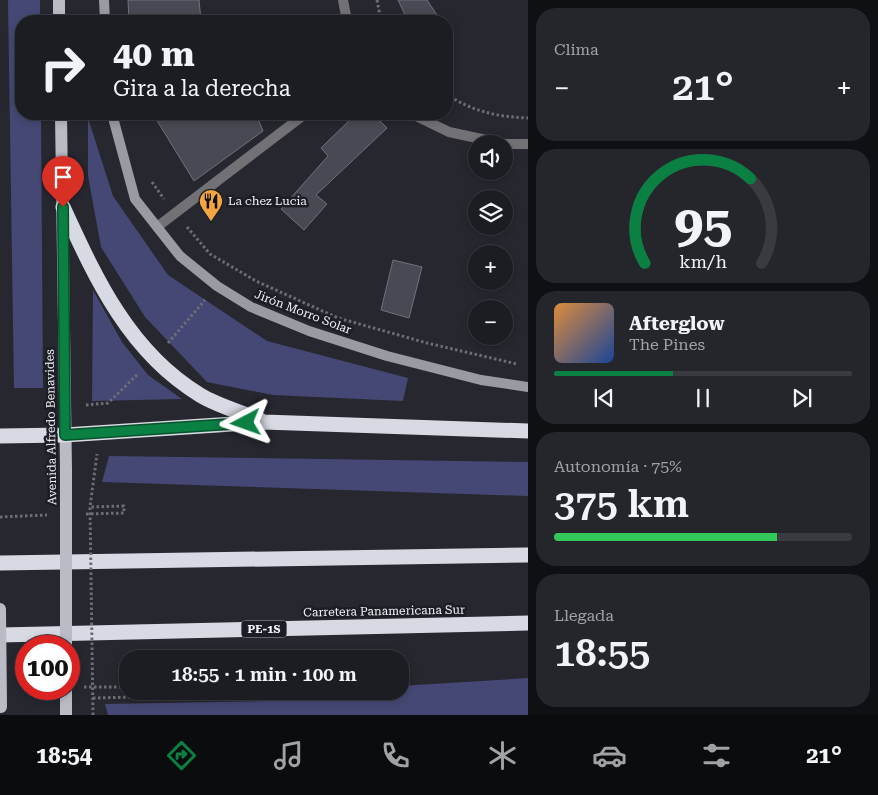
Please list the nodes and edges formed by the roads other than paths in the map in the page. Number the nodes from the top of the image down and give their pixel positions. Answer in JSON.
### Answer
{"nodes":[{"id":1,"x":59,"y":0,"type":"edge"},
{"id":2,"x":104,"y":0,"type":"edge"},
{"id":3,"x":343,"y":0,"type":"edge"},
{"id":4,"x":60,"y":15,"type":"edge"},
{"id":5,"x":105,"y":15,"type":"edge"},
{"id":6,"x":346,"y":15,"type":"edge"},
{"id":7,"x":61,"y":120,"type":"edge"},
{"id":8,"x":114,"y":120,"type":"edge"},
{"id":9,"x":297,"y":120,"type":"edge"},
{"id":10,"x":424,"y":120,"type":"edge"},
{"id":11,"x":528,"y":144,"type":"edge"},
{"id":12,"x":63,"y":207,"type":"junction"},
{"id":13,"x":157,"y":227,"type":"junction"},
{"id":14,"x":528,"y":387,"type":"edge"},
{"id":15,"x":264,"y":422,"type":"junction"},
{"id":16,"x":528,"y":431,"type":"edge"},
{"id":17,"x":65,"y":435,"type":"junction"},
{"id":18,"x":0,"y":436,"type":"edge"},
{"id":19,"x":528,"y":555,"type":"edge"},
{"id":20,"x":0,"y":564,"type":"edge"},
{"id":21,"x":0,"y":609,"type":"edge"},
{"id":22,"x":528,"y":623,"type":"edge"},
{"id":23,"x":0,"y":635,"type":"edge"},
{"id":24,"x":66,"y":635,"type":"edge"},
{"id":25,"x":69,"y":700,"type":"edge"},
{"id":26,"x":1,"y":711,"type":"edge"},
{"id":27,"x":66,"y":714,"type":"edge"}],
"edges":[{"from":1,"to":4,"type":"main road"},
{"from":2,"to":5,"type":"street"},
{"from":3,"to":6,"type":"street"},
{"from":7,"to":12,"type":"main road","name":"Avenida Alfredo Benavides"},
{"from":8,"to":13,"type":"street","name":"Jirón Morro Solar"},
{"from":9,"to":13,"type":"street"},
{"from":10,"to":11,"type":"street"},
{"from":12,"to":15,"type":"highway"},
{"from":12,"to":17,"type":"main road","name":"Avenida Alfredo Benavides"},
{"from":13,"to":14,"type":"street","name":"Jirón Morro Solar"},
{"from":15,"to":16,"type":"highway"},
{"from":15,"to":17,"type":"highway"},
{"from":17,"to":18,"type":"highway"},
{"from":17,"to":24,"type":"main road","name":"Avenida Alfredo Benavides","bridge":true},
{"from":19,"to":20,"type":"highway"},
{"from":21,"to":26,"type":"main road","bridge":true},
{"from":22,"to":23,"type":"highway","name":"Carretera Panamericana Sur","number":"PE-1S"},
{"from":25,"to":27,"type":"main road"}]}
